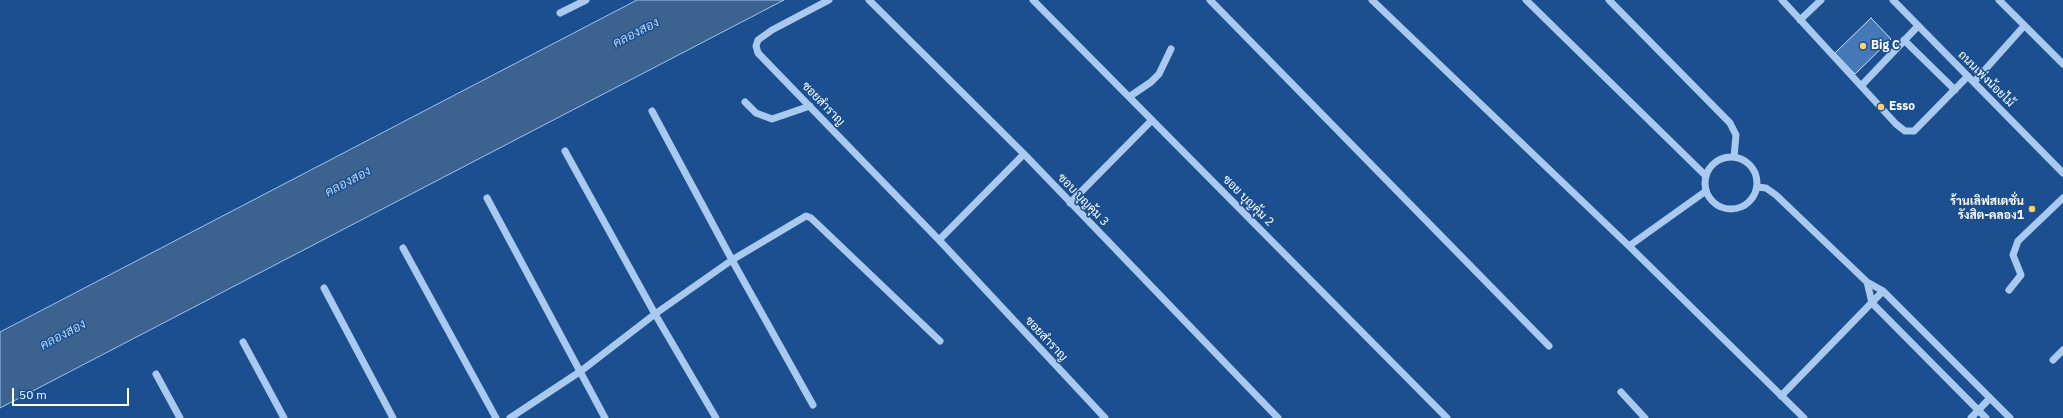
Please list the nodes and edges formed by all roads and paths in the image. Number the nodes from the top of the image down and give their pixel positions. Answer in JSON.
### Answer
{"nodes":[{"id":1,"x":586,"y":0,"type":"edge"},
{"id":2,"x":829,"y":0,"type":"edge"},
{"id":3,"x":869,"y":0,"type":"edge"},
{"id":4,"x":1033,"y":0,"type":"edge"},
{"id":5,"x":1210,"y":0,"type":"edge"},
{"id":6,"x":1372,"y":0,"type":"edge"},
{"id":7,"x":1526,"y":0,"type":"edge"},
{"id":8,"x":1609,"y":0,"type":"edge"},
{"id":9,"x":1782,"y":0,"type":"edge"},
{"id":10,"x":1821,"y":0,"type":"edge"},
{"id":11,"x":1893,"y":0,"type":"edge"},
{"id":12,"x":1999,"y":0,"type":"edge"},
{"id":13,"x":560,"y":14,"type":"dead end"},
{"id":14,"x":1800,"y":20,"type":"junction"},
{"id":15,"x":1918,"y":26,"type":"junction"},
{"id":16,"x":2024,"y":26,"type":"junction"},
{"id":17,"x":1904,"y":40,"type":"junction"},
{"id":18,"x":1171,"y":49,"type":"dead end"},
{"id":19,"x":2063,"y":64,"type":"edge"},
{"id":20,"x":1968,"y":76,"type":"junction"},
{"id":21,"x":1974,"y":82,"type":"junction"},
{"id":22,"x":1861,"y":86,"type":"junction"},
{"id":23,"x":1955,"y":90,"type":"junction"},
{"id":24,"x":1129,"y":97,"type":"junction"},
{"id":25,"x":745,"y":102,"type":"dead end"},
{"id":26,"x":810,"y":106,"type":"junction"},
{"id":27,"x":652,"y":111,"type":"dead end"},
{"id":28,"x":1152,"y":120,"type":"junction"},
{"id":29,"x":565,"y":151,"type":"dead end"},
{"id":30,"x":1024,"y":154,"type":"junction"},
{"id":31,"x":1734,"y":157,"type":"junction"},
{"id":32,"x":2063,"y":173,"type":"edge"},
{"id":33,"x":1706,"y":176,"type":"junction"},
{"id":34,"x":1757,"y":187,"type":"junction"},
{"id":35,"x":1706,"y":191,"type":"junction"},
{"id":36,"x":487,"y":198,"type":"dead end"},
{"id":37,"x":2063,"y":198,"type":"edge"},
{"id":38,"x":1070,"y":203,"type":"junction"},
{"id":39,"x":939,"y":240,"type":"junction"},
{"id":40,"x":1629,"y":246,"type":"junction"},
{"id":41,"x":403,"y":248,"type":"dead end"},
{"id":42,"x":732,"y":260,"type":"junction"},
{"id":43,"x":1867,"y":282,"type":"junction"},
{"id":44,"x":324,"y":288,"type":"dead end"},
{"id":45,"x":2009,"y":290,"type":"dead end"},
{"id":46,"x":1883,"y":291,"type":"junction"},
{"id":47,"x":1872,"y":303,"type":"junction"},
{"id":48,"x":655,"y":314,"type":"junction"},
{"id":49,"x":940,"y":341,"type":"dead end"},
{"id":50,"x":243,"y":342,"type":"dead end"},
{"id":51,"x":1548,"y":346,"type":"dead end"},
{"id":52,"x":2063,"y":350,"type":"edge"},
{"id":53,"x":2053,"y":360,"type":"dead end"},
{"id":54,"x":581,"y":371,"type":"junction"},
{"id":55,"x":156,"y":374,"type":"dead end"},
{"id":56,"x":1621,"y":392,"type":"dead end"},
{"id":57,"x":1781,"y":396,"type":"junction"},
{"id":58,"x":1990,"y":398,"type":"junction"},
{"id":59,"x":813,"y":405,"type":"dead end"},
{"id":60,"x":1978,"y":410,"type":"junction"},
{"id":61,"x":180,"y":418,"type":"edge"},
{"id":62,"x":284,"y":418,"type":"edge"},
{"id":63,"x":393,"y":418,"type":"edge"},
{"id":64,"x":496,"y":418,"type":"edge"},
{"id":65,"x":510,"y":418,"type":"edge"},
{"id":66,"x":606,"y":418,"type":"edge"},
{"id":67,"x":716,"y":418,"type":"edge"},
{"id":68,"x":1105,"y":418,"type":"edge"},
{"id":69,"x":1278,"y":418,"type":"edge"},
{"id":70,"x":1447,"y":418,"type":"edge"},
{"id":71,"x":1644,"y":418,"type":"edge"},
{"id":72,"x":1804,"y":418,"type":"edge"},
{"id":73,"x":1970,"y":418,"type":"edge"},
{"id":74,"x":1986,"y":418,"type":"edge"},
{"id":75,"x":2010,"y":418,"type":"edge"}],
"edges":[{"from":1,"to":13,"type":"street"},
{"from":2,"to":26,"type":"street","name":"ซอยสำราญ"},
{"from":3,"to":30,"type":"street","name":"ซอบ บุญคุ้ม 3"},
{"from":4,"to":24,"type":"street","name":"ซอย บุญคุ้ม 2"},
{"from":5,"to":51,"type":"street"},
{"from":6,"to":40,"type":"street"},
{"from":7,"to":33,"type":"street"},
{"from":8,"to":31,"type":"street"},
{"from":9,"to":14,"type":"street"},
{"from":10,"to":14,"type":"street"},
{"from":11,"to":15,"type":"street","name":"ถนนเพ่งน้อยไม้"},
{"from":12,"to":16,"type":"street"},
{"from":14,"to":22,"type":"street"},
{"from":15,"to":17,"type":"street"},
{"from":15,"to":20,"type":"street","name":"ถนนเพ่งน้อยไม้"},
{"from":16,"to":19,"type":"street"},
{"from":16,"to":21,"type":"street"},
{"from":17,"to":22,"type":"street"},
{"from":17,"to":23,"type":"street"},
{"from":18,"to":24,"type":"street"},
{"from":20,"to":21,"type":"street","name":"ถนนเพ่งน้อยไม้"},
{"from":20,"to":23,"type":"street"},
{"from":21,"to":32,"type":"street","name":"ถนนเพ่งน้อยไม้"},
{"from":22,"to":23,"type":"street"},
{"from":24,"to":28,"type":"street","name":"ซอย บุญคุ้ม 2"},
{"from":25,"to":26,"type":"street"},
{"from":26,"to":39,"type":"street","name":"ซอยสำราญ"},
{"from":27,"to":42,"type":"street"},
{"from":28,"to":38,"type":"street"},
{"from":28,"to":70,"type":"street","name":"ซอย บุญคุ้ม 2"},
{"from":29,"to":48,"type":"street"},
{"from":30,"to":38,"type":"street","name":"ซอบ บุญคุ้ม 3"},
{"from":30,"to":39,"type":"street"},
{"from":31,"to":33,"type":"street"},
{"from":31,"to":34,"type":"street"},
{"from":33,"to":35,"type":"street"},
{"from":34,"to":35,"type":"street"},
{"from":34,"to":43,"type":"street"},
{"from":35,"to":40,"type":"street"},
{"from":36,"to":54,"type":"street"},
{"from":37,"to":45,"type":"street"},
{"from":38,"to":69,"type":"street","name":"ซอบ บุญคุ้ม 3"},
{"from":39,"to":68,"type":"street","name":"ซอยสำราญ"},
{"from":40,"to":57,"type":"street"},
{"from":41,"to":64,"type":"street"},
{"from":42,"to":48,"type":"street"},
{"from":42,"to":49,"type":"street"},
{"from":42,"to":59,"type":"street"},
{"from":43,"to":46,"type":"street"},
{"from":43,"to":47,"type":"street"},
{"from":44,"to":63,"type":"street"},
{"from":46,"to":47,"type":"street"},
{"from":46,"to":58,"type":"street"},
{"from":47,"to":57,"type":"street"},
{"from":47,"to":60,"type":"street"},
{"from":48,"to":54,"type":"street"},
{"from":48,"to":67,"type":"street"},
{"from":50,"to":62,"type":"street"},
{"from":52,"to":53,"type":"street"},
{"from":54,"to":65,"type":"street"},
{"from":54,"to":66,"type":"street"},
{"from":55,"to":61,"type":"street"},
{"from":56,"to":71,"type":"street"},
{"from":57,"to":72,"type":"street"},
{"from":58,"to":60,"type":"street"},
{"from":58,"to":75,"type":"street"},
{"from":60,"to":73,"type":"street"},
{"from":60,"to":74,"type":"street"}]}
